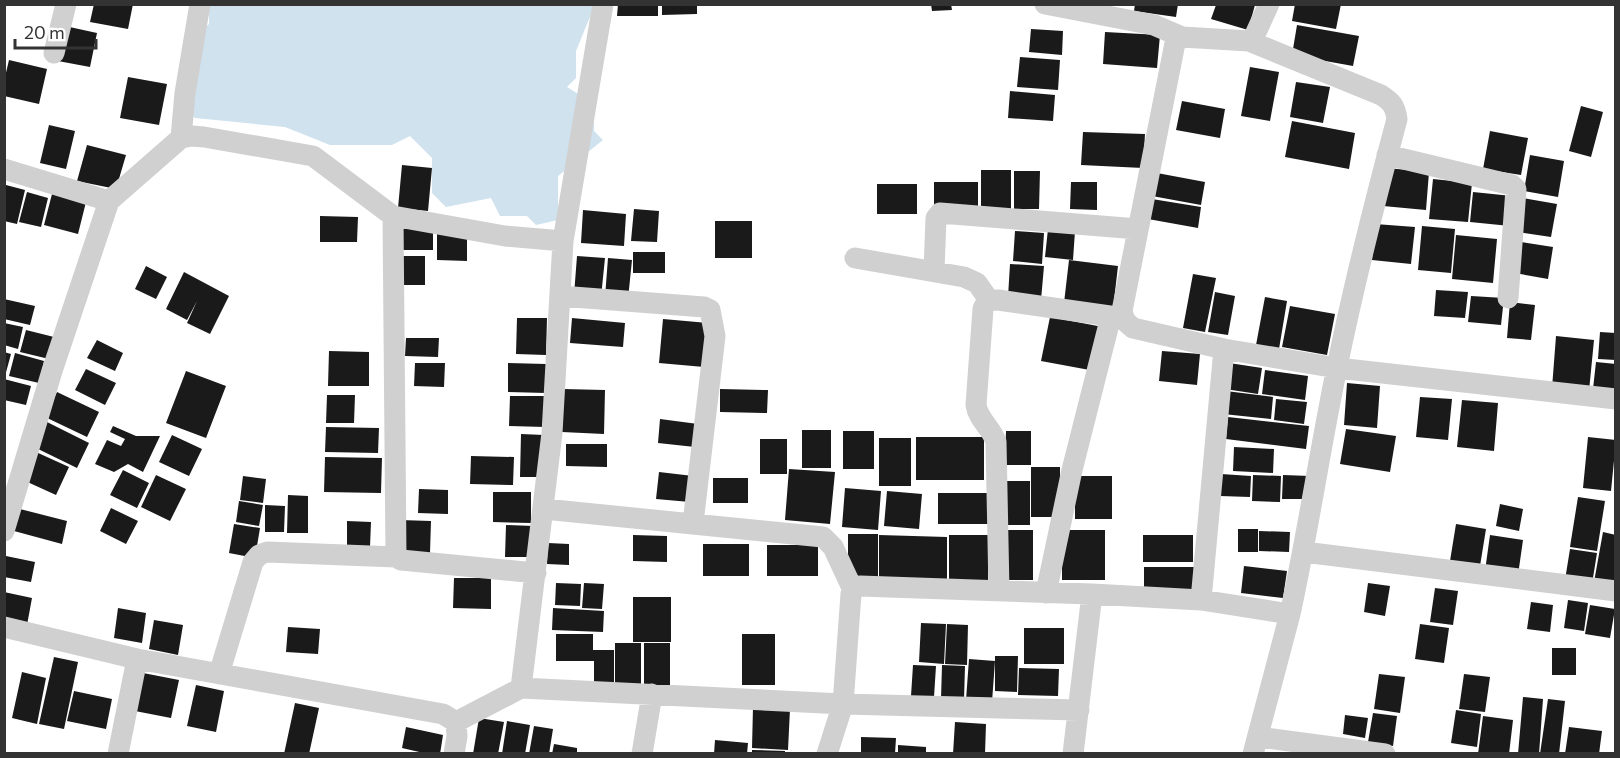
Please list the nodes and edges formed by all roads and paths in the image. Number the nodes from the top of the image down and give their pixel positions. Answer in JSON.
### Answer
{"nodes":[{"id":1,"x":66,"y":4,"type":"edge"},
{"id":2,"x":200,"y":4,"type":"edge"},
{"id":3,"x":603,"y":4,"type":"edge"},
{"id":4,"x":1046,"y":4,"type":"edge"},
{"id":5,"x":1269,"y":4,"type":"edge"},
{"id":6,"x":1182,"y":37,"type":"junction"},
{"id":7,"x":1249,"y":41,"type":"junction"},
{"id":8,"x":54,"y":53,"type":"dead end"},
{"id":9,"x":182,"y":138,"type":"junction"},
{"id":10,"x":1387,"y":155,"type":"junction"},
{"id":11,"x":4,"y":169,"type":"edge"},
{"id":12,"x":109,"y":201,"type":"junction"},
{"id":13,"x":393,"y":216,"type":"junction"},
{"id":14,"x":1138,"y":229,"type":"junction"},
{"id":15,"x":563,"y":241,"type":"junction"},
{"id":16,"x":855,"y":258,"type":"dead end"},
{"id":17,"x":934,"y":271,"type":"junction"},
{"id":18,"x":560,"y":296,"type":"junction"},
{"id":19,"x":1508,"y":298,"type":"dead end"},
{"id":20,"x":989,"y":300,"type":"junction"},
{"id":21,"x":1117,"y":317,"type":"junction"},
{"id":22,"x":1224,"y":349,"type":"junction"},
{"id":23,"x":1337,"y":368,"type":"junction"},
{"id":24,"x":1616,"y":399,"type":"edge"},
{"id":25,"x":544,"y":509,"type":"junction"},
{"id":26,"x":693,"y":523,"type":"junction"},
{"id":27,"x":4,"y":531,"type":"edge"},
{"id":28,"x":1304,"y":552,"type":"junction"},
{"id":29,"x":396,"y":557,"type":"junction"},
{"id":30,"x":536,"y":573,"type":"junction"},
{"id":31,"x":853,"y":590,"type":"junction"},
{"id":32,"x":999,"y":591,"type":"junction"},
{"id":33,"x":1616,"y":591,"type":"edge"},
{"id":34,"x":1046,"y":593,"type":"junction"},
{"id":35,"x":1092,"y":594,"type":"junction"},
{"id":36,"x":1201,"y":600,"type":"junction"},
{"id":37,"x":1290,"y":614,"type":"junction"},
{"id":38,"x":4,"y":627,"type":"edge"},
{"id":39,"x":137,"y":659,"type":"junction"},
{"id":40,"x":219,"y":674,"type":"junction"},
{"id":41,"x":521,"y":688,"type":"junction"},
{"id":42,"x":652,"y":694,"type":"junction"},
{"id":43,"x":843,"y":704,"type":"junction"},
{"id":44,"x":1079,"y":710,"type":"junction"},
{"id":45,"x":456,"y":722,"type":"junction"},
{"id":46,"x":1256,"y":745,"type":"edge"},
{"id":47,"x":118,"y":753,"type":"edge"},
{"id":48,"x":454,"y":753,"type":"edge"},
{"id":49,"x":642,"y":753,"type":"edge"},
{"id":50,"x":826,"y":753,"type":"edge"},
{"id":51,"x":1073,"y":753,"type":"edge"},
{"id":52,"x":1385,"y":753,"type":"edge"}],
"edges":[{"from":1,"to":8,"type":"street"},
{"from":2,"to":9,"type":"street"},
{"from":3,"to":15,"type":"street"},
{"from":4,"to":6,"type":"street"},
{"from":5,"to":7,"type":"street"},
{"from":6,"to":7,"type":"street"},
{"from":6,"to":14,"type":"street"},
{"from":7,"to":10,"type":"street"},
{"from":9,"to":12,"type":"street"},
{"from":9,"to":13,"type":"street"},
{"from":10,"to":19,"type":"street"},
{"from":10,"to":23,"type":"street"},
{"from":11,"to":12,"type":"street"},
{"from":12,"to":27,"type":"street"},
{"from":13,"to":15,"type":"street"},
{"from":13,"to":29,"type":"street"},
{"from":14,"to":17,"type":"street"},
{"from":14,"to":21,"type":"street"},
{"from":15,"to":18,"type":"street"},
{"from":16,"to":17,"type":"street"},
{"from":17,"to":20,"type":"street"},
{"from":18,"to":25,"type":"street"},
{"from":18,"to":26,"type":"street"},
{"from":20,"to":21,"type":"street"},
{"from":20,"to":32,"type":"street"},
{"from":21,"to":22,"type":"street"},
{"from":21,"to":34,"type":"street"},
{"from":22,"to":23,"type":"street"},
{"from":22,"to":36,"type":"street"},
{"from":23,"to":24,"type":"street"},
{"from":23,"to":28,"type":"street"},
{"from":25,"to":26,"type":"street"},
{"from":25,"to":30,"type":"street"},
{"from":26,"to":31,"type":"street"},
{"from":28,"to":33,"type":"street"},
{"from":28,"to":37,"type":"street"},
{"from":29,"to":30,"type":"street"},
{"from":29,"to":40,"type":"street"},
{"from":30,"to":41,"type":"street"},
{"from":31,"to":32,"type":"street"},
{"from":31,"to":43,"type":"street"},
{"from":32,"to":34,"type":"street"},
{"from":34,"to":35,"type":"street"},
{"from":35,"to":36,"type":"street"},
{"from":35,"to":44,"type":"street"},
{"from":36,"to":37,"type":"street"},
{"from":37,"to":46,"type":"street"},
{"from":38,"to":39,"type":"street"},
{"from":39,"to":40,"type":"street"},
{"from":39,"to":47,"type":"street"},
{"from":40,"to":45,"type":"street"},
{"from":41,"to":42,"type":"street"},
{"from":41,"to":45,"type":"street"},
{"from":42,"to":43,"type":"street"},
{"from":42,"to":49,"type":"street"},
{"from":43,"to":44,"type":"street"},
{"from":43,"to":50,"type":"street"},
{"from":44,"to":51,"type":"street"},
{"from":45,"to":48,"type":"street"},
{"from":46,"to":52,"type":"street"}]}
